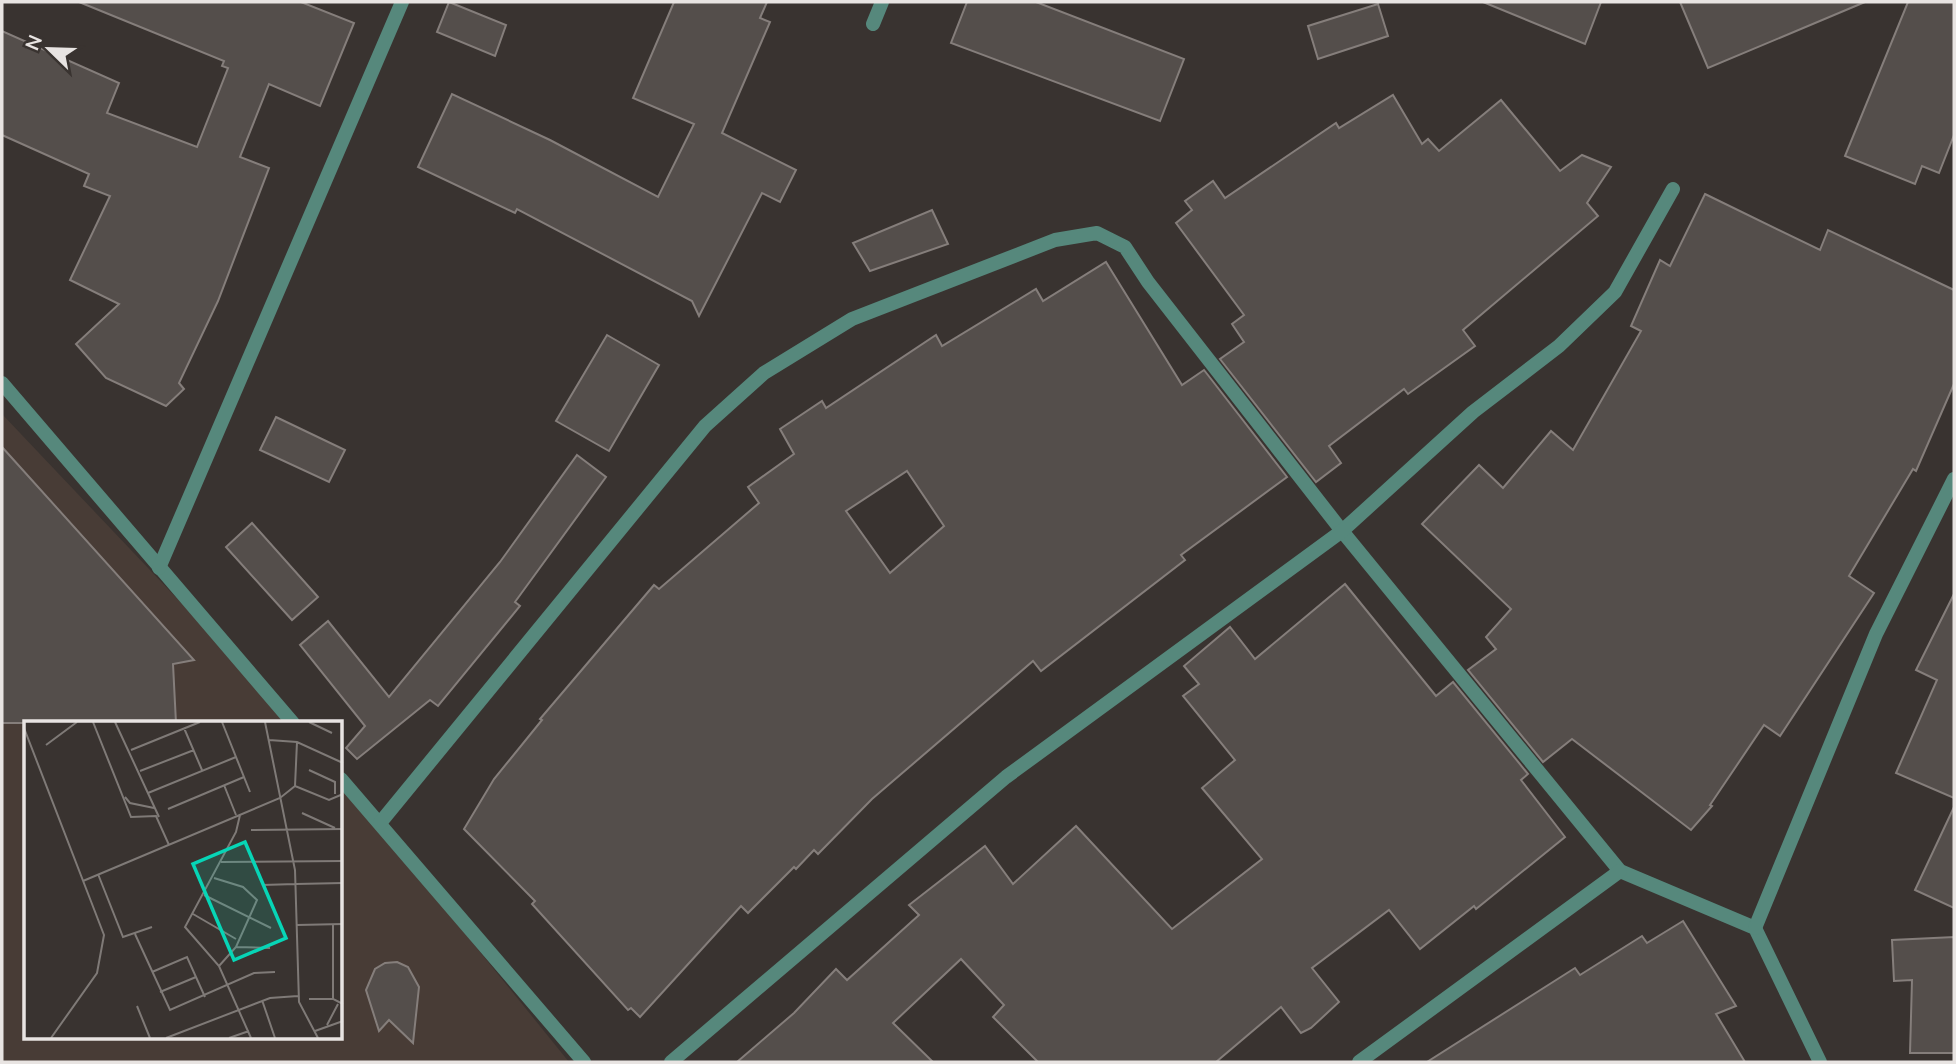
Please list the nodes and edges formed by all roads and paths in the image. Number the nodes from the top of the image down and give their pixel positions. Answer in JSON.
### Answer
{"nodes":[{"id":1,"x":402,"y":2,"type":"edge"},
{"id":2,"x":882,"y":2,"type":"edge"},
{"id":3,"x":873,"y":24,"type":"dead end"},
{"id":4,"x":1673,"y":189,"type":"dead end"},
{"id":5,"x":2,"y":383,"type":"edge"},
{"id":6,"x":1954,"y":479,"type":"edge"},
{"id":7,"x":1342,"y":531,"type":"junction"},
{"id":8,"x":159,"y":568,"type":"junction"},
{"id":9,"x":291,"y":721,"type":"edge"},
{"id":10,"x":343,"y":781,"type":"edge"},
{"id":11,"x":380,"y":823,"type":"junction"},
{"id":12,"x":1620,"y":870,"type":"junction"},
{"id":13,"x":1755,"y":928,"type":"junction"},
{"id":14,"x":584,"y":1062,"type":"edge"},
{"id":15,"x":670,"y":1062,"type":"edge"},
{"id":16,"x":1359,"y":1062,"type":"edge"},
{"id":17,"x":1820,"y":1062,"type":"edge"}],
"edges":[{"from":1,"to":8,"type":"street"},
{"from":2,"to":3,"type":"street"},
{"from":4,"to":7,"type":"street"},
{"from":5,"to":8,"type":"street"},
{"from":6,"to":13,"type":"street"},
{"from":7,"to":11,"type":"street"},
{"from":7,"to":12,"type":"street"},
{"from":7,"to":15,"type":"street"},
{"from":8,"to":9,"type":"street"},
{"from":10,"to":11,"type":"street"},
{"from":11,"to":14,"type":"street"},
{"from":12,"to":13,"type":"street"},
{"from":12,"to":16,"type":"street"},
{"from":13,"to":17,"type":"street"}]}
